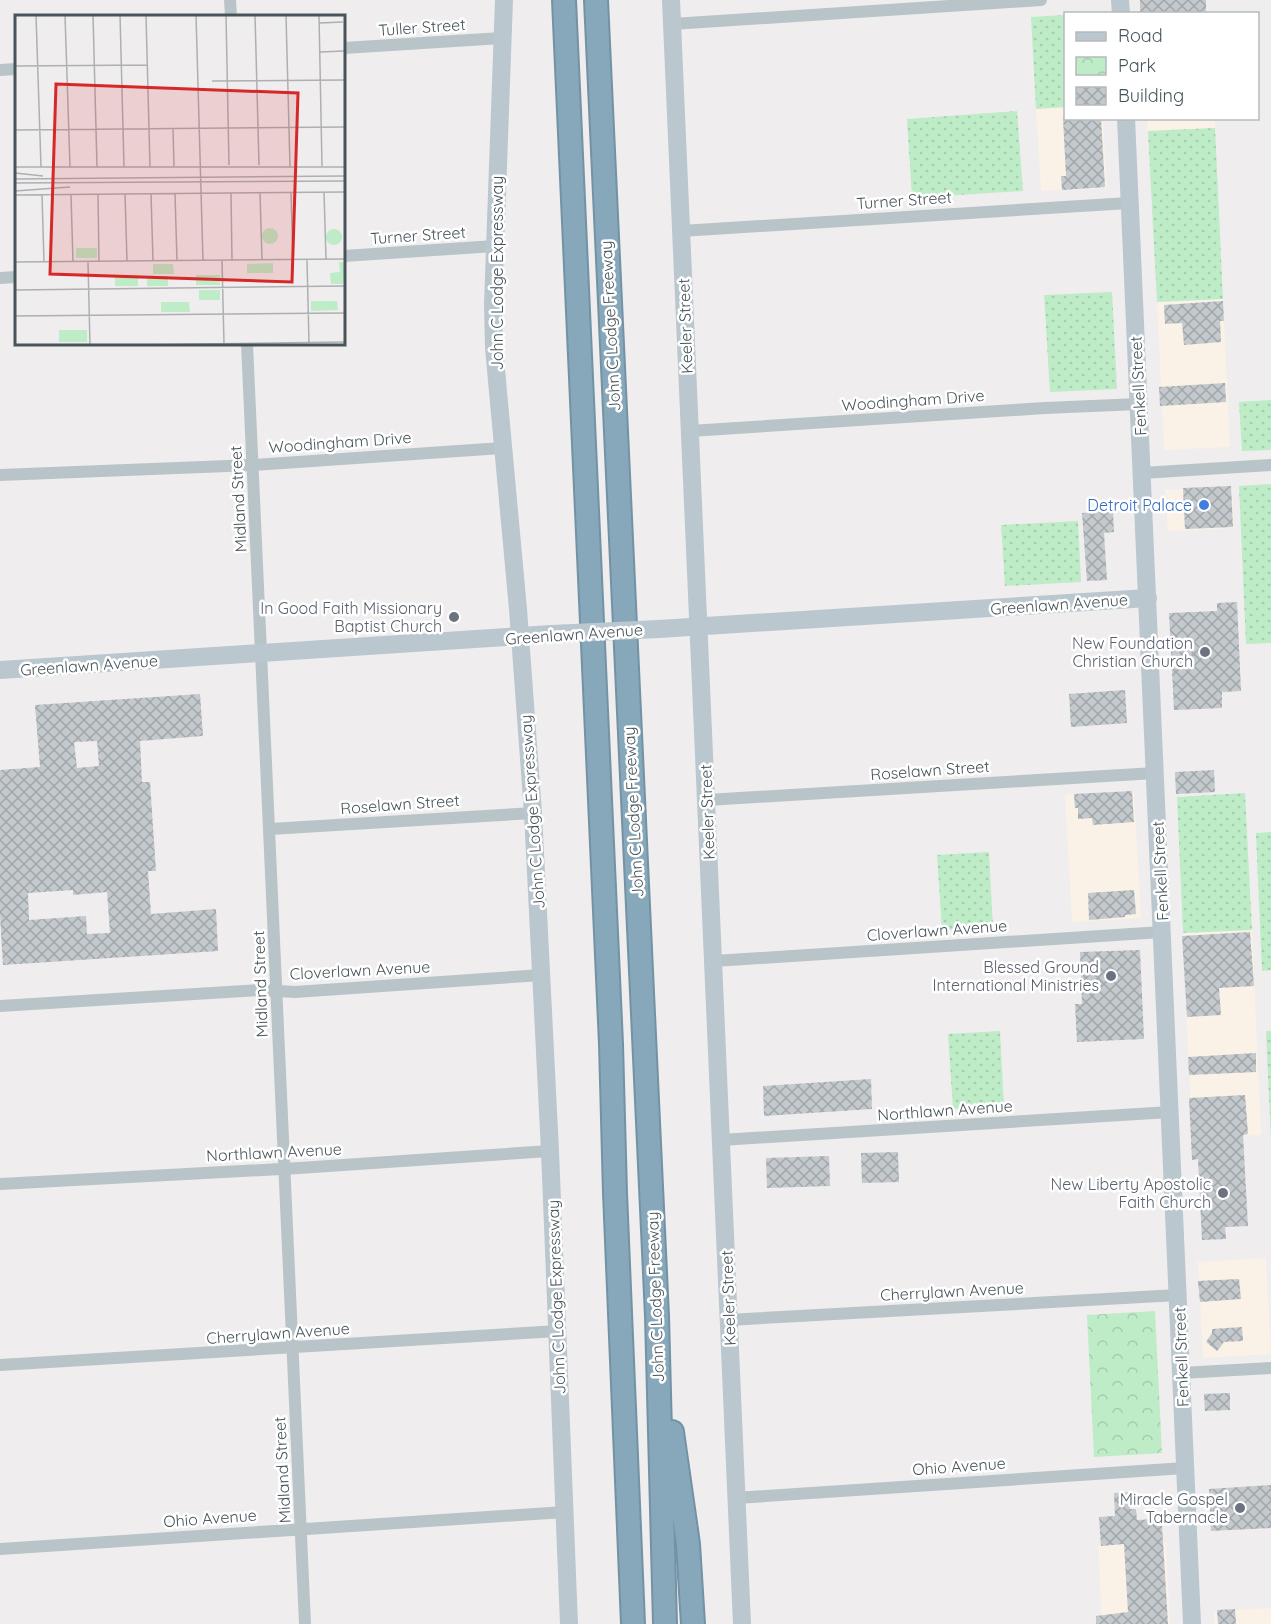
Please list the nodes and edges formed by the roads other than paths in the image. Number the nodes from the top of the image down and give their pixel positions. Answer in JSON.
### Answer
{"nodes":[{"id":1,"x":230,"y":0,"type":"edge"},
{"id":2,"x":504,"y":0,"type":"edge"},
{"id":3,"x":564,"y":0,"type":"edge"},
{"id":4,"x":596,"y":0,"type":"edge"},
{"id":5,"x":671,"y":0,"type":"edge"},
{"id":6,"x":1041,"y":0,"type":"edge"},
{"id":7,"x":231,"y":15,"type":"edge"},
{"id":8,"x":672,"y":24,"type":"junction"},
{"id":9,"x":502,"y":38,"type":"junction"},
{"id":10,"x":345,"y":48,"type":"edge"},
{"id":11,"x":15,"y":69,"type":"edge"},
{"id":12,"x":0,"y":70,"type":"edge"},
{"id":13,"x":1126,"y":120,"type":"edge"},
{"id":14,"x":1130,"y":203,"type":"junction"},
{"id":15,"x":681,"y":231,"type":"junction"},
{"id":16,"x":495,"y":246,"type":"junction"},
{"id":17,"x":345,"y":256,"type":"edge"},
{"id":18,"x":15,"y":277,"type":"edge"},
{"id":19,"x":0,"y":278,"type":"edge"},
{"id":20,"x":247,"y":345,"type":"edge"},
{"id":21,"x":1139,"y":404,"type":"junction"},
{"id":22,"x":690,"y":431,"type":"junction"},
{"id":23,"x":502,"y":448,"type":"junction"},
{"id":24,"x":253,"y":465,"type":"junction"},
{"id":25,"x":1271,"y":465,"type":"edge"},
{"id":26,"x":1142,"y":473,"type":"junction"},
{"id":27,"x":0,"y":475,"type":"edge"},
{"id":28,"x":1148,"y":598,"type":"junction"},
{"id":29,"x":699,"y":626,"type":"junction"},
{"id":30,"x":519,"y":637,"type":"junction"},
{"id":31,"x":262,"y":653,"type":"junction"},
{"id":32,"x":0,"y":670,"type":"edge"},
{"id":33,"x":1155,"y":773,"type":"junction"},
{"id":34,"x":707,"y":800,"type":"junction"},
{"id":35,"x":533,"y":813,"type":"junction"},
{"id":36,"x":270,"y":829,"type":"junction"},
{"id":37,"x":1162,"y":932,"type":"junction"},
{"id":38,"x":714,"y":961,"type":"junction"},
{"id":39,"x":542,"y":975,"type":"junction"},
{"id":40,"x":277,"y":990,"type":"junction"},
{"id":41,"x":0,"y":1006,"type":"edge"},
{"id":42,"x":1170,"y":1112,"type":"junction"},
{"id":43,"x":722,"y":1140,"type":"junction"},
{"id":44,"x":550,"y":1151,"type":"junction"},
{"id":45,"x":285,"y":1169,"type":"junction"},
{"id":46,"x":0,"y":1184,"type":"edge"},
{"id":47,"x":1178,"y":1295,"type":"junction"},
{"id":48,"x":657,"y":1316,"type":"junction"},
{"id":49,"x":728,"y":1320,"type":"junction"},
{"id":50,"x":558,"y":1331,"type":"junction"},
{"id":51,"x":292,"y":1348,"type":"junction"},
{"id":52,"x":0,"y":1365,"type":"edge"},
{"id":53,"x":1271,"y":1368,"type":"edge"},
{"id":54,"x":1181,"y":1373,"type":"junction"},
{"id":55,"x":1185,"y":1468,"type":"junction"},
{"id":56,"x":736,"y":1498,"type":"junction"},
{"id":57,"x":565,"y":1512,"type":"junction"},
{"id":58,"x":302,"y":1529,"type":"junction"},
{"id":59,"x":628,"y":1531,"type":"junction"},
{"id":60,"x":0,"y":1549,"type":"edge"},
{"id":61,"x":305,"y":1624,"type":"edge"},
{"id":62,"x":568,"y":1624,"type":"edge"},
{"id":63,"x":621,"y":1624,"type":"edge"},
{"id":64,"x":633,"y":1624,"type":"edge"},
{"id":65,"x":665,"y":1624,"type":"edge"},
{"id":66,"x":693,"y":1624,"type":"edge"},
{"id":67,"x":742,"y":1624,"type":"edge"},
{"id":68,"x":1192,"y":1624,"type":"edge"}],
"edges":[{"from":1,"to":7,"type":"street"},
{"from":2,"to":9,"type":"main road","name":"John C Lodge Expressway"},
{"from":3,"to":59,"type":"highway","name":"John C Lodge Freeway"},
{"from":4,"to":48,"type":"highway","name":"John C Lodge Freeway"},
{"from":5,"to":8,"type":"main road","name":"Keeler Street"},
{"from":6,"to":8,"type":"street"},
{"from":8,"to":15,"type":"main road","name":"Keeler Street"},
{"from":9,"to":10,"type":"street","name":"Tuller Street"},
{"from":9,"to":16,"type":"main road","name":"John C Lodge Expressway"},
{"from":11,"to":12,"type":"street"},
{"from":13,"to":14,"type":"main road","name":"Fenkell Street"},
{"from":14,"to":15,"type":"street","name":"Turner Street"},
{"from":14,"to":21,"type":"main road","name":"Fenkell Street"},
{"from":15,"to":22,"type":"main road","name":"Keeler Street"},
{"from":16,"to":17,"type":"street","name":"Turner Street"},
{"from":16,"to":23,"type":"main road","name":"John C Lodge Expressway"},
{"from":18,"to":19,"type":"street"},
{"from":20,"to":24,"type":"street","name":"Midland Street"},
{"from":21,"to":22,"type":"street","name":"Woodingham Drive"},
{"from":21,"to":26,"type":"main road","name":"Fenkell Street"},
{"from":22,"to":29,"type":"main road","name":"Keeler Street"},
{"from":23,"to":24,"type":"street","name":"Woodingham Drive"},
{"from":23,"to":30,"type":"main road","name":"John C Lodge Expressway"},
{"from":24,"to":27,"type":"street","name":"Woodingham Drive"},
{"from":24,"to":31,"type":"street","name":"Midland Street"},
{"from":25,"to":26,"type":"street"},
{"from":26,"to":28,"type":"main road","name":"Fenkell Street"},
{"from":28,"to":29,"type":"main road","name":"Greenlawn Avenue"},
{"from":28,"to":33,"type":"main road","name":"Fenkell Street"},
{"from":29,"to":30,"type":"main road","name":"Greenlawn Avenue","bridge":true},
{"from":29,"to":34,"type":"main road","name":"Keeler Street"},
{"from":30,"to":31,"type":"main road","name":"Greenlawn Avenue"},
{"from":30,"to":35,"type":"main road","name":"John C Lodge Expressway"},
{"from":31,"to":32,"type":"main road","name":"Greenlawn Avenue"},
{"from":31,"to":36,"type":"street","name":"Midland Street"},
{"from":33,"to":34,"type":"street","name":"Roselawn Street"},
{"from":33,"to":37,"type":"main road","name":"Fenkell Street"},
{"from":34,"to":38,"type":"main road","name":"Keeler Street"},
{"from":35,"to":36,"type":"street","name":"Roselawn Street"},
{"from":35,"to":39,"type":"main road","name":"John C Lodge Expressway"},
{"from":36,"to":40,"type":"street","name":"Midland Street"},
{"from":37,"to":38,"type":"street","name":"Cloverlawn Avenue"},
{"from":37,"to":42,"type":"main road","name":"Fenkell Street"},
{"from":38,"to":43,"type":"main road","name":"Keeler Street"},
{"from":39,"to":40,"type":"street","name":"Cloverlawn Avenue"},
{"from":39,"to":44,"type":"main road","name":"John C Lodge Expressway"},
{"from":40,"to":41,"type":"street","name":"Cloverlawn Avenue"},
{"from":40,"to":45,"type":"street","name":"Midland Street"},
{"from":42,"to":43,"type":"street","name":"Northlawn Avenue"},
{"from":42,"to":47,"type":"main road","name":"Fenkell Street"},
{"from":43,"to":49,"type":"main road","name":"Keeler Street"},
{"from":44,"to":45,"type":"street","name":"Northlawn Avenue"},
{"from":44,"to":50,"type":"main road","name":"John C Lodge Expressway"},
{"from":45,"to":46,"type":"street","name":"Northlawn Avenue"},
{"from":45,"to":51,"type":"street","name":"Midland Street"},
{"from":47,"to":49,"type":"street","name":"Cherrylawn Avenue"},
{"from":47,"to":54,"type":"main road","name":"Fenkell Street"},
{"from":48,"to":65,"type":"highway","name":"John C Lodge Freeway"},
{"from":48,"to":66,"type":"highway"},
{"from":49,"to":56,"type":"main road","name":"Keeler Street"},
{"from":50,"to":51,"type":"street","name":"Cherrylawn Avenue"},
{"from":50,"to":57,"type":"main road","name":"John C Lodge Expressway"},
{"from":51,"to":52,"type":"street","name":"Cherrylawn Avenue"},
{"from":51,"to":58,"type":"street","name":"Midland Street"},
{"from":53,"to":54,"type":"street"},
{"from":54,"to":55,"type":"main road","name":"Fenkell Street"},
{"from":55,"to":56,"type":"street","name":"Ohio Avenue"},
{"from":55,"to":68,"type":"main road","name":"Fenkell Street"},
{"from":56,"to":67,"type":"main road","name":"Keeler Street"},
{"from":57,"to":58,"type":"street","name":"Ohio Avenue"},
{"from":57,"to":62,"type":"main road","name":"John C Lodge Expressway"},
{"from":58,"to":60,"type":"street","name":"Ohio Avenue"},
{"from":58,"to":61,"type":"street","name":"Midland Street"},
{"from":59,"to":63,"type":"highway"},
{"from":59,"to":64,"type":"highway","name":"John C Lodge Freeway"}]}
